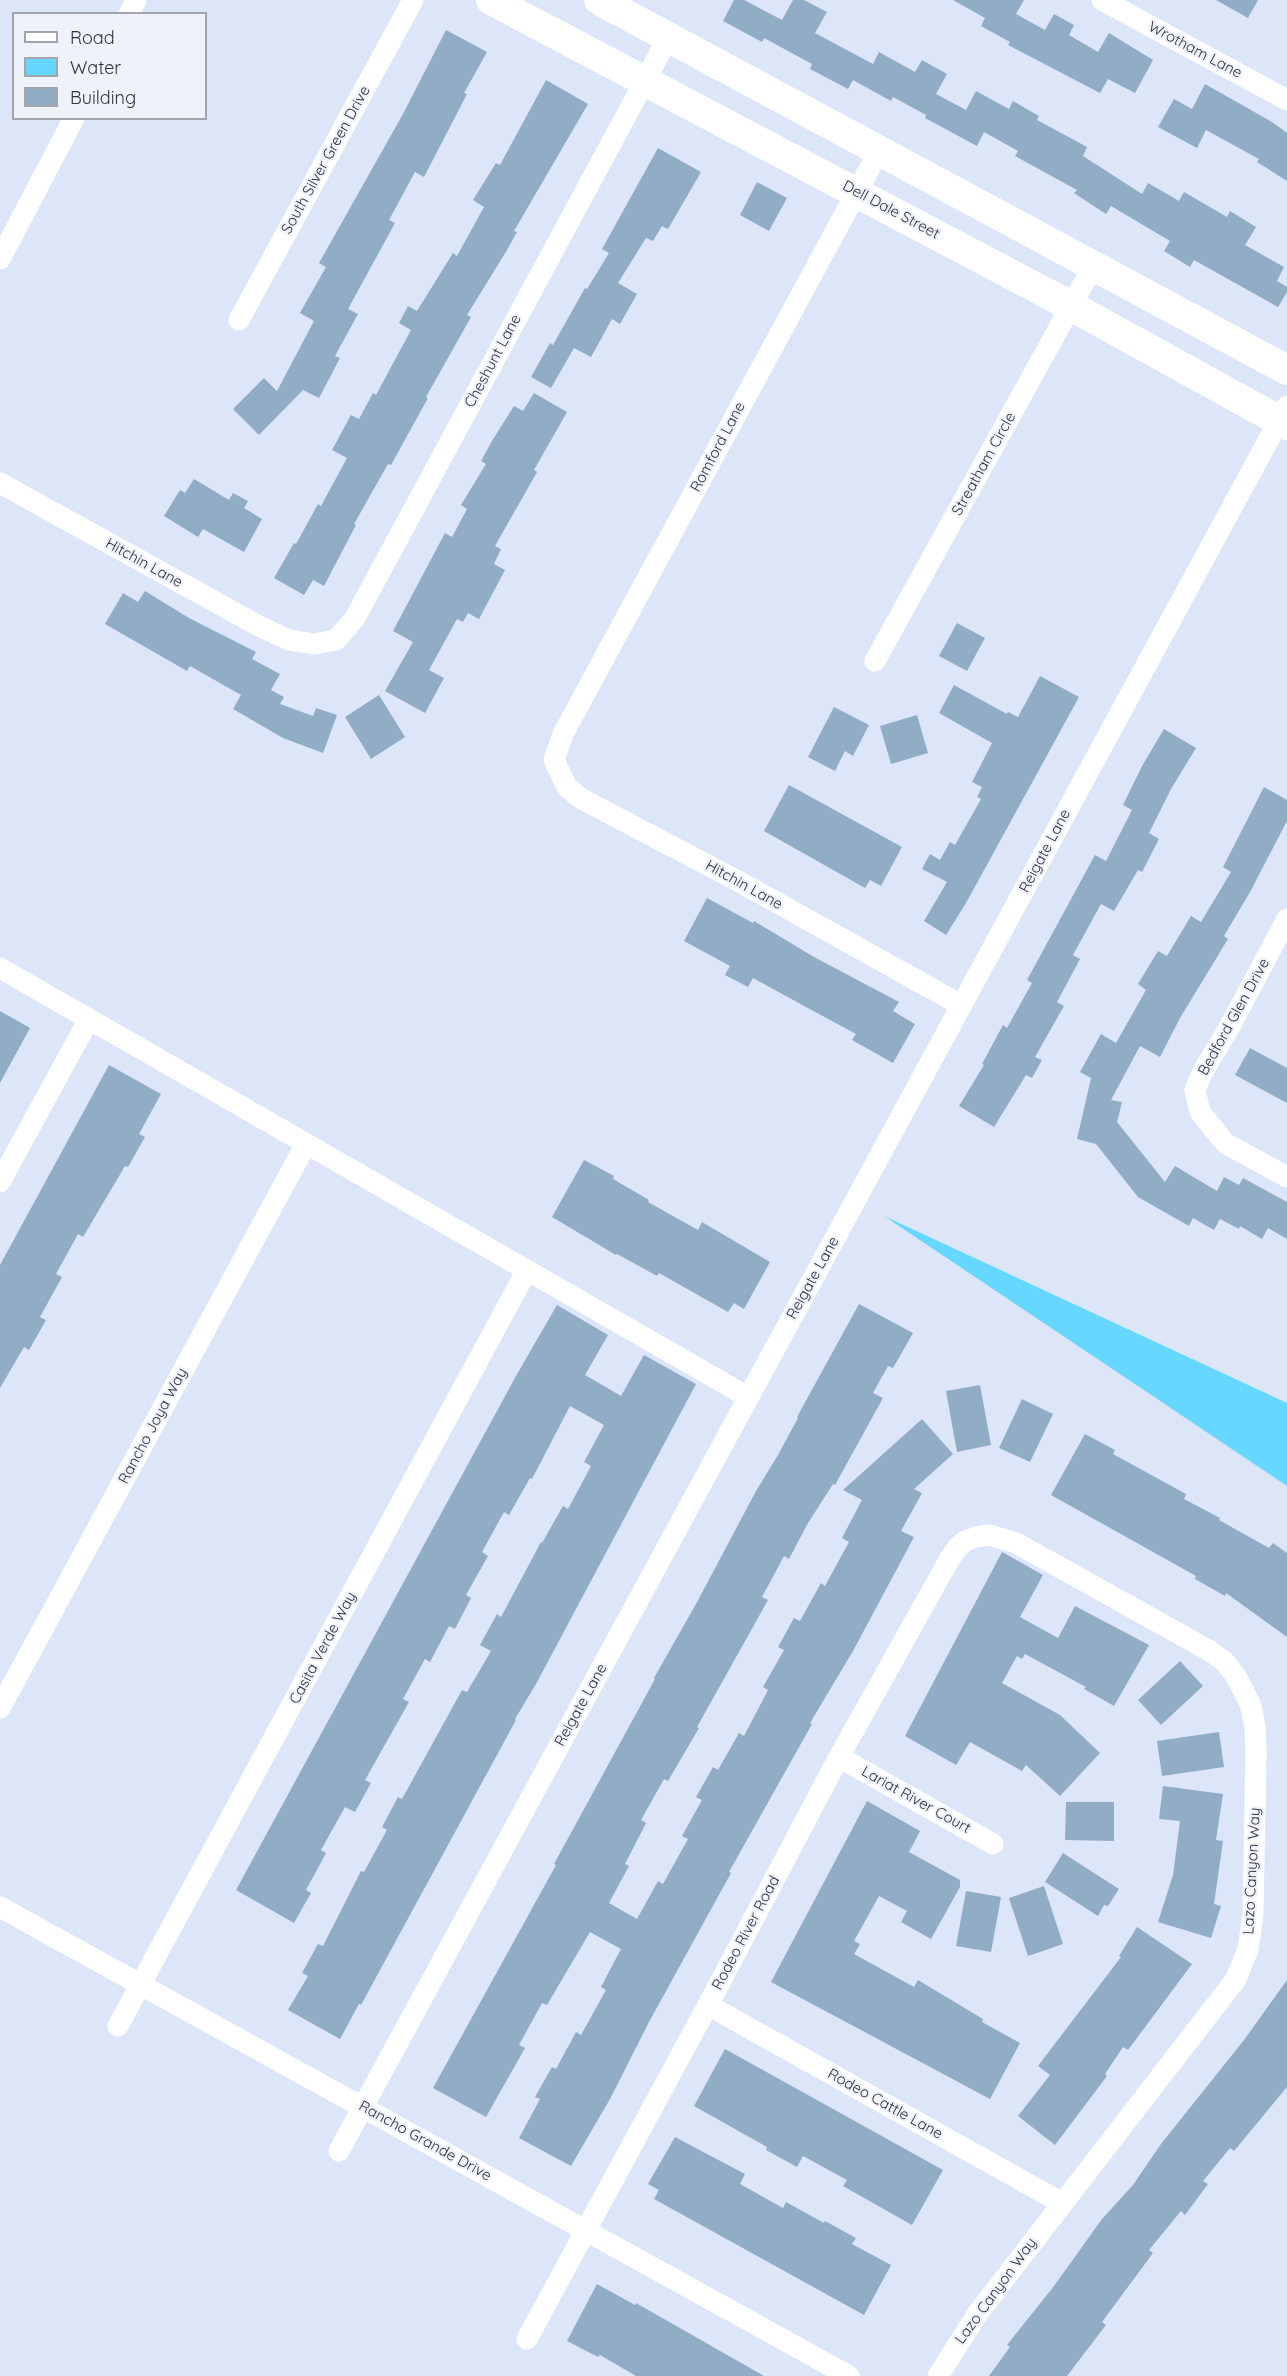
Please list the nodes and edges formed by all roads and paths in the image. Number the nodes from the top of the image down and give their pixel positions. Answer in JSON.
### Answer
{"nodes":[{"id":1,"x":412,"y":0,"type":"edge"},
{"id":2,"x":491,"y":0,"type":"edge"},
{"id":3,"x":598,"y":0,"type":"edge"},
{"id":4,"x":1102,"y":0,"type":"edge"},
{"id":5,"x":668,"y":38,"type":"junction"},
{"id":6,"x":644,"y":79,"type":"junction"},
{"id":7,"x":1287,"y":100,"type":"edge"},
{"id":8,"x":73,"y":120,"type":"edge"},
{"id":9,"x":879,"y":151,"type":"junction"},
{"id":10,"x":856,"y":192,"type":"junction"},
{"id":11,"x":0,"y":259,"type":"edge"},
{"id":12,"x":1093,"y":266,"type":"junction"},
{"id":13,"x":1071,"y":306,"type":"junction"},
{"id":14,"x":239,"y":320,"type":"dead end"},
{"id":15,"x":1287,"y":370,"type":"edge"},
{"id":16,"x":1284,"y":417,"type":"edge"},
{"id":17,"x":0,"y":483,"type":"edge"},
{"id":18,"x":289,"y":640,"type":"joint"},
{"id":19,"x":875,"y":661,"type":"dead end"},
{"id":20,"x":560,"y":744,"type":"joint"},
{"id":21,"x":1287,"y":920,"type":"edge"},
{"id":22,"x":0,"y":968,"type":"edge"},
{"id":23,"x":961,"y":1005,"type":"junction"},
{"id":24,"x":89,"y":1019,"type":"junction"},
{"id":25,"x":306,"y":1144,"type":"junction"},
{"id":26,"x":1287,"y":1177,"type":"edge"},
{"id":27,"x":0,"y":1182,"type":"edge"},
{"id":28,"x":527,"y":1270,"type":"junction"},
{"id":29,"x":748,"y":1397,"type":"junction"},
{"id":30,"x":976,"y":1537,"type":"joint"},
{"id":31,"x":0,"y":1708,"type":"edge"},
{"id":32,"x":839,"y":1757,"type":"junction"},
{"id":33,"x":993,"y":1844,"type":"dead end"},
{"id":34,"x":0,"y":1907,"type":"edge"},
{"id":35,"x":141,"y":1984,"type":"junction"},
{"id":36,"x":708,"y":2005,"type":"junction"},
{"id":37,"x":117,"y":2026,"type":"dead end"},
{"id":38,"x":363,"y":2106,"type":"junction"},
{"id":39,"x":339,"y":2151,"type":"dead end"},
{"id":40,"x":1062,"y":2203,"type":"junction"},
{"id":41,"x":586,"y":2230,"type":"junction"},
{"id":42,"x":527,"y":2339,"type":"dead end"},
{"id":43,"x":849,"y":2376,"type":"edge"},
{"id":44,"x":938,"y":2376,"type":"edge"}],
"edges":[{"from":1,"to":14,"type":"street","name":"South Silver Green Drive"},
{"from":2,"to":6,"type":"main road","name":"Dell Dale Street"},
{"from":3,"to":5,"type":"main road"},
{"from":4,"to":7,"type":"street","name":"Wrotham Lane"},
{"from":5,"to":6,"type":"street","name":"Cheshunt Lane"},
{"from":5,"to":9,"type":"main road"},
{"from":6,"to":10,"type":"main road","name":"Dell Dale Street"},
{"from":6,"to":18,"type":"street","name":"Cheshunt Lane"},
{"from":8,"to":11,"type":"street"},
{"from":9,"to":10,"type":"street","name":"Romford Lane"},
{"from":9,"to":12,"type":"main road"},
{"from":10,"to":13,"type":"main road","name":"Dell Dale Street"},
{"from":10,"to":20,"type":"street","name":"Romford Lane"},
{"from":12,"to":13,"type":"street","name":"Streatham Circle"},
{"from":12,"to":15,"type":"main road"},
{"from":13,"to":16,"type":"main road","name":"Dell Dale Street"},
{"from":13,"to":19,"type":"street","name":"Streatham Circle"},
{"from":16,"to":23,"type":"street","name":"Reigate Lane"},
{"from":17,"to":18,"type":"street","name":"Hitchin Lane"},
{"from":20,"to":23,"type":"street","name":"Hitchin Lane"},
{"from":21,"to":26,"type":"street","name":"Bedford Glen Drive"},
{"from":22,"to":24,"type":"street"},
{"from":23,"to":29,"type":"street","name":"Reigate Lane"},
{"from":24,"to":25,"type":"street"},
{"from":24,"to":27,"type":"street"},
{"from":25,"to":28,"type":"street"},
{"from":25,"to":31,"type":"street","name":"Rancho Joya Way"},
{"from":28,"to":29,"type":"street"},
{"from":28,"to":35,"type":"street","name":"Casita Verde Way"},
{"from":29,"to":38,"type":"street","name":"Reigate Lane"},
{"from":30,"to":32,"type":"street","name":"Rodeo River Road"},
{"from":30,"to":40,"type":"street","name":"Lazo Canyon Way"},
{"from":32,"to":33,"type":"street","name":"Lariat River Court"},
{"from":32,"to":36,"type":"street","name":"Rodeo River Road"},
{"from":34,"to":35,"type":"street","name":"Rancho Grande Drive"},
{"from":35,"to":37,"type":"street","name":"Casita Verde Way"},
{"from":35,"to":38,"type":"street","name":"Rancho Grande Drive"},
{"from":36,"to":40,"type":"street","name":"Rodeo Cattle Lane"},
{"from":36,"to":41,"type":"street","name":"Rodeo River Road"},
{"from":38,"to":39,"type":"street","name":"Reigate Lane"},
{"from":38,"to":41,"type":"street","name":"Rancho Grande Drive"},
{"from":40,"to":44,"type":"street","name":"Lazo Canyon Way"},
{"from":41,"to":42,"type":"street","name":"Rodeo River Road"},
{"from":41,"to":43,"type":"street","name":"Rancho Grande Drive"}]}
